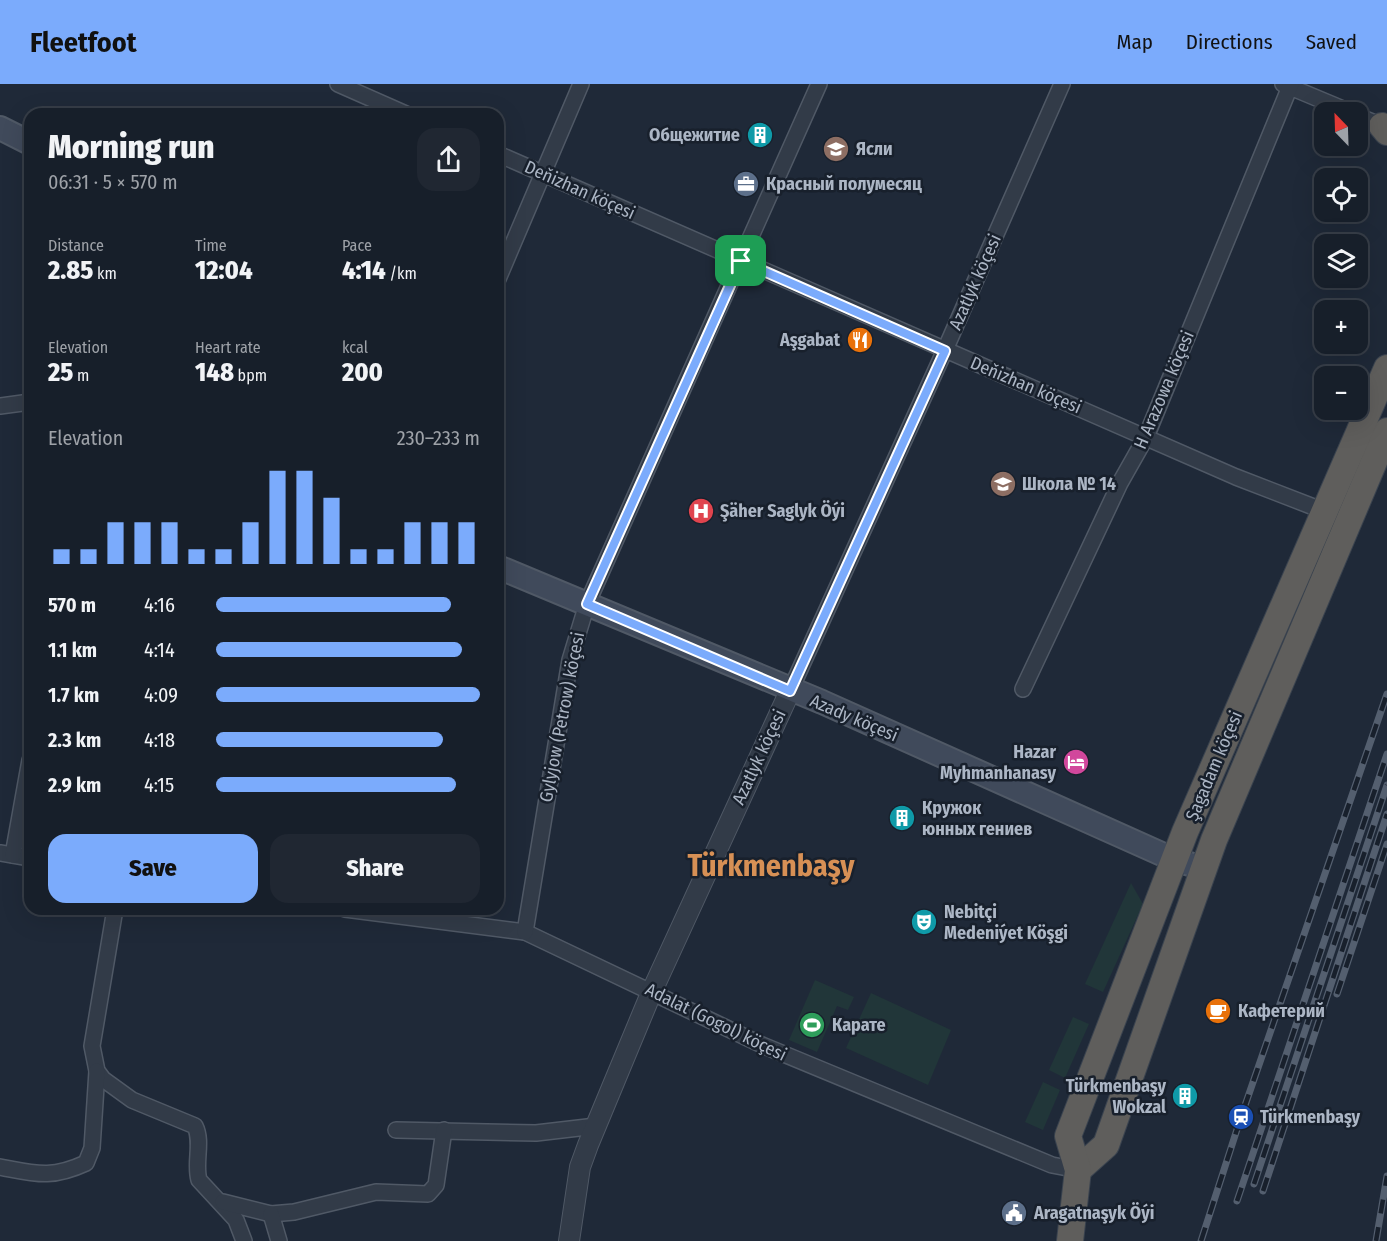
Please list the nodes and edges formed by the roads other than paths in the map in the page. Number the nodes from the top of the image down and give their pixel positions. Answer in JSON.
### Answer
{"nodes":[{"id":1,"x":338,"y":84,"type":"edge"},
{"id":2,"x":581,"y":84,"type":"edge"},
{"id":3,"x":819,"y":84,"type":"edge"},
{"id":4,"x":1062,"y":84,"type":"edge"},
{"id":5,"x":1288,"y":85,"type":"edge"},
{"id":6,"x":1327,"y":102,"type":"edge"},
{"id":7,"x":392,"y":108,"type":"edge"},
{"id":8,"x":1368,"y":120,"type":"edge"},
{"id":9,"x":0,"y":128,"type":"edge"},
{"id":10,"x":1386,"y":128,"type":"edge"},
{"id":11,"x":24,"y":139,"type":"edge"},
{"id":12,"x":504,"y":157,"type":"edge"},
{"id":13,"x":543,"y":174,"type":"junction"},
{"id":14,"x":741,"y":261,"type":"junction"},
{"id":15,"x":504,"y":265,"type":"edge"},
{"id":16,"x":945,"y":351,"type":"junction"},
{"id":17,"x":1387,"y":368,"type":"edge"},
{"id":18,"x":24,"y":403,"type":"edge"},
{"id":19,"x":0,"y":406,"type":"edge"},
{"id":20,"x":1387,"y":431,"type":"edge"},
{"id":21,"x":1146,"y":437,"type":"junction"},
{"id":22,"x":1324,"y":511,"type":"junction"},
{"id":23,"x":504,"y":569,"type":"edge"},
{"id":24,"x":587,"y":604,"type":"junction"},
{"id":25,"x":1023,"y":689,"type":"dead end"},
{"id":26,"x":790,"y":691,"type":"junction"},
{"id":27,"x":24,"y":784,"type":"edge"},
{"id":28,"x":6,"y":854,"type":"edge"},
{"id":29,"x":24,"y":857,"type":"edge"},
{"id":30,"x":1175,"y":860,"type":"junction"},
{"id":31,"x":1204,"y":868,"type":"junction"},
{"id":32,"x":114,"y":915,"type":"edge"},
{"id":33,"x":392,"y":915,"type":"edge"},
{"id":34,"x":525,"y":932,"type":"junction"},
{"id":35,"x":652,"y":991,"type":"junction"},
{"id":36,"x":97,"y":1071,"type":"junction"},
{"id":37,"x":596,"y":1126,"type":"junction"},
{"id":38,"x":396,"y":1130,"type":"dead end"},
{"id":39,"x":444,"y":1130,"type":"junction"},
{"id":40,"x":0,"y":1167,"type":"edge"},
{"id":41,"x":1078,"y":1170,"type":"junction"},
{"id":42,"x":223,"y":1202,"type":"junction"},
{"id":43,"x":271,"y":1214,"type":"junction"},
{"id":44,"x":244,"y":1241,"type":"edge"},
{"id":45,"x":279,"y":1241,"type":"edge"},
{"id":46,"x":569,"y":1241,"type":"edge"},
{"id":47,"x":1070,"y":1241,"type":"edge"}],
"edges":[{"from":1,"to":7,"type":"street"},
{"from":2,"to":13,"type":"street"},
{"from":3,"to":14,"type":"street","name":"Gylyjow (Petrow) köçesi"},
{"from":4,"to":16,"type":"street","name":"Azatlyk köçesi"},
{"from":5,"to":6,"type":"street"},
{"from":5,"to":21,"type":"street","name":"H Arazowa köçesi"},
{"from":8,"to":10,"type":"street"},
{"from":9,"to":11,"type":"main road"},
{"from":12,"to":13,"type":"street","name":"Deňizhan köçesi"},
{"from":13,"to":14,"type":"street","name":"Deňizhan köçesi"},
{"from":13,"to":15,"type":"street"},
{"from":14,"to":16,"type":"street","name":"Deňizhan köçesi"},
{"from":14,"to":24,"type":"street","name":"Gylyjow (Petrow) köçesi"},
{"from":16,"to":21,"type":"street","name":"Deňizhan köçesi"},
{"from":16,"to":26,"type":"street","name":"Azatlyk köçesi"},
{"from":17,"to":22,"type":"highway","name":"Şagadam köçesi"},
{"from":18,"to":19,"type":"street"},
{"from":20,"to":31,"type":"highway","name":"Şagadam köçesi"},
{"from":21,"to":22,"type":"street","name":"Deňizhan köçesi"},
{"from":21,"to":25,"type":"street","name":"H Arazowa köçesi"},
{"from":22,"to":30,"type":"highway","name":"Şagadam köçesi"},
{"from":23,"to":24,"type":"main road","name":"Azady köçesi"},
{"from":24,"to":26,"type":"main road","name":"Azady köçesi"},
{"from":24,"to":34,"type":"street","name":"Gylyjow (Petrow) köçesi"},
{"from":26,"to":30,"type":"main road","name":"Azady köçesi"},
{"from":26,"to":35,"type":"street","name":"Azatlyk köçesi"},
{"from":27,"to":28,"type":"street"},
{"from":28,"to":29,"type":"street"},
{"from":30,"to":31,"type":"main road","name":"Azady köçesi"},
{"from":30,"to":41,"type":"highway","name":"Şagadam köçesi"},
{"from":31,"to":41,"type":"highway","name":"Şagadam köçesi"},
{"from":32,"to":36,"type":"street"},
{"from":33,"to":34,"type":"street","name":"Adalat (Gogol) köçesi"},
{"from":34,"to":35,"type":"street","name":"Adalat (Gogol) köçesi"},
{"from":35,"to":37,"type":"street","name":"Azatlyk köçesi"},
{"from":35,"to":41,"type":"street","name":"Adalat (Gogol) köçesi"},
{"from":36,"to":40,"type":"street"},
{"from":36,"to":42,"type":"street"},
{"from":37,"to":39,"type":"street"},
{"from":37,"to":46,"type":"street","name":"Azatlyk köçesi"},
{"from":38,"to":39,"type":"street"},
{"from":39,"to":43,"type":"street"},
{"from":41,"to":47,"type":"highway","name":"Şagadam köçesi"},
{"from":42,"to":43,"type":"street"},
{"from":42,"to":44,"type":"street"},
{"from":43,"to":45,"type":"street"}]}
